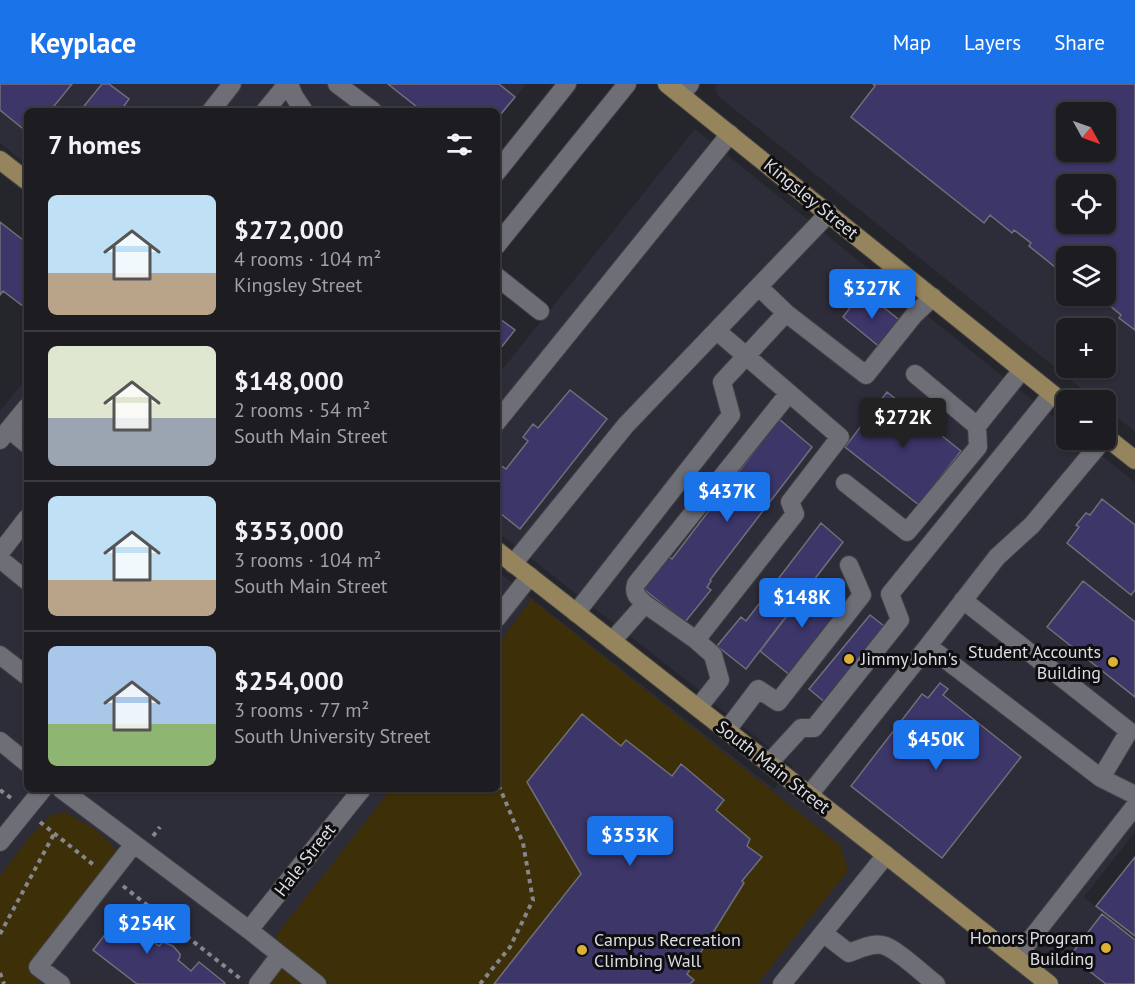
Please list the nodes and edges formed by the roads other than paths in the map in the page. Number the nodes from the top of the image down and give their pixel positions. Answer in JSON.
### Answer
{"nodes":[{"id":1,"x":232,"y":84,"type":"edge"},
{"id":2,"x":288,"y":84,"type":"edge"},
{"id":3,"x":338,"y":84,"type":"edge"},
{"id":4,"x":567,"y":84,"type":"edge"},
{"id":5,"x":627,"y":84,"type":"edge"},
{"id":6,"x":679,"y":88,"type":"edge"},
{"id":7,"x":213,"y":108,"type":"edge"},
{"id":8,"x":268,"y":108,"type":"edge"},
{"id":9,"x":302,"y":108,"type":"edge"},
{"id":10,"x":369,"y":108,"type":"edge"},
{"id":11,"x":730,"y":134,"type":"junction"},
{"id":12,"x":0,"y":160,"type":"edge"},
{"id":13,"x":500,"y":168,"type":"edge"},
{"id":14,"x":24,"y":179,"type":"edge"},
{"id":15,"x":829,"y":213,"type":"junction"},
{"id":16,"x":500,"y":241,"type":"edge"},
{"id":17,"x":500,"y":279,"type":"edge"},
{"id":18,"x":759,"y":287,"type":"junction"},
{"id":19,"x":933,"y":297,"type":"junction"},
{"id":20,"x":540,"y":311,"type":"dead end"},
{"id":21,"x":786,"y":313,"type":"junction"},
{"id":22,"x":717,"y":331,"type":"junction"},
{"id":23,"x":747,"y":357,"type":"junction"},
{"id":24,"x":1022,"y":370,"type":"junction"},
{"id":25,"x":915,"y":374,"type":"dead end"},
{"id":26,"x":789,"y":393,"type":"junction"},
{"id":27,"x":1052,"y":394,"type":"junction"},
{"id":28,"x":1056,"y":397,"type":"edge"},
{"id":29,"x":24,"y":411,"type":"edge"},
{"id":30,"x":500,"y":418,"type":"edge"},
{"id":31,"x":977,"y":426,"type":"junction"},
{"id":32,"x":4,"y":435,"type":"edge"},
{"id":33,"x":24,"y":443,"type":"edge"},
{"id":34,"x":1116,"y":447,"type":"edge"},
{"id":35,"x":1094,"y":450,"type":"edge"},
{"id":36,"x":1135,"y":460,"type":"edge"},
{"id":37,"x":845,"y":483,"type":"dead end"},
{"id":38,"x":24,"y":522,"type":"edge"},
{"id":39,"x":0,"y":553,"type":"edge"},
{"id":40,"x":500,"y":553,"type":"edge"},
{"id":41,"x":0,"y":560,"type":"edge"},
{"id":42,"x":513,"y":564,"type":"junction"},
{"id":43,"x":849,"y":566,"type":"dead end"},
{"id":44,"x":530,"y":576,"type":"junction"},
{"id":45,"x":24,"y":579,"type":"edge"},
{"id":46,"x":963,"y":600,"type":"junction"},
{"id":47,"x":645,"y":604,"type":"junction"},
{"id":48,"x":576,"y":613,"type":"junction"},
{"id":49,"x":500,"y":614,"type":"edge"},
{"id":50,"x":696,"y":640,"type":"junction"},
{"id":51,"x":612,"y":641,"type":"junction"},
{"id":52,"x":928,"y":646,"type":"junction"},
{"id":53,"x":0,"y":655,"type":"edge"},
{"id":54,"x":24,"y":674,"type":"edge"},
{"id":55,"x":698,"y":708,"type":"junction"},
{"id":56,"x":727,"y":730,"type":"junction"},
{"id":57,"x":0,"y":741,"type":"edge"},
{"id":58,"x":24,"y":761,"type":"edge"},
{"id":59,"x":769,"y":763,"type":"junction"},
{"id":60,"x":1101,"y":778,"type":"junction"},
{"id":61,"x":41,"y":792,"type":"edge"},
{"id":62,"x":65,"y":792,"type":"edge"},
{"id":63,"x":360,"y":792,"type":"edge"},
{"id":64,"x":809,"y":795,"type":"junction"},
{"id":65,"x":1135,"y":795,"type":"edge"},
{"id":66,"x":1135,"y":806,"type":"edge"},
{"id":67,"x":0,"y":843,"type":"edge"},
{"id":68,"x":134,"y":844,"type":"junction"},
{"id":69,"x":886,"y":855,"type":"junction"},
{"id":70,"x":249,"y":930,"type":"junction"},
{"id":71,"x":823,"y":933,"type":"junction"},
{"id":72,"x":280,"y":955,"type":"junction"},
{"id":73,"x":1016,"y":958,"type":"junction"},
{"id":74,"x":61,"y":984,"type":"edge"},
{"id":75,"x":258,"y":984,"type":"edge"},
{"id":76,"x":317,"y":984,"type":"edge"},
{"id":77,"x":782,"y":984,"type":"edge"},
{"id":78,"x":936,"y":984,"type":"edge"},
{"id":79,"x":1049,"y":984,"type":"edge"}],
"edges":[{"from":1,"to":7,"type":"street"},
{"from":2,"to":8,"type":"street"},
{"from":2,"to":9,"type":"street"},
{"from":3,"to":10,"type":"street"},
{"from":4,"to":13,"type":"street"},
{"from":5,"to":16,"type":"street"},
{"from":6,"to":11,"type":"main road","name":"Kingsley Street"},
{"from":11,"to":15,"type":"main road","name":"Kingsley Street"},
{"from":11,"to":30,"type":"street"},
{"from":12,"to":14,"type":"main road"},
{"from":15,"to":18,"type":"street"},
{"from":15,"to":19,"type":"main road","name":"Kingsley Street"},
{"from":17,"to":20,"type":"street"},
{"from":18,"to":21,"type":"street"},
{"from":18,"to":22,"type":"street"},
{"from":19,"to":21,"type":"street"},
{"from":19,"to":24,"type":"main road","name":"Kingsley Street"},
{"from":21,"to":23,"type":"street"},
{"from":22,"to":23,"type":"street"},
{"from":22,"to":42,"type":"street"},
{"from":23,"to":26,"type":"street"},
{"from":23,"to":48,"type":"street"},
{"from":24,"to":27,"type":"main road","name":"Kingsley Street"},
{"from":24,"to":31,"type":"street"},
{"from":25,"to":31,"type":"street"},
{"from":26,"to":47,"type":"street"},
{"from":26,"to":50,"type":"street"},
{"from":27,"to":28,"type":"main road","name":"Kingsley Street"},
{"from":27,"to":59,"type":"street"},
{"from":29,"to":32,"type":"street"},
{"from":31,"to":37,"type":"street"},
{"from":32,"to":33,"type":"street"},
{"from":34,"to":36,"type":"main road"},
{"from":35,"to":46,"type":"street"},
{"from":38,"to":39,"type":"street"},
{"from":40,"to":42,"type":"main road","name":"South Main Street"},
{"from":41,"to":45,"type":"street"},
{"from":42,"to":44,"type":"main road","name":"South Main Street"},
{"from":43,"to":56,"type":"street"},
{"from":44,"to":48,"type":"main road","name":"South Main Street"},
{"from":44,"to":49,"type":"street"},
{"from":46,"to":52,"type":"street"},
{"from":46,"to":60,"type":"street"},
{"from":47,"to":50,"type":"street"},
{"from":47,"to":51,"type":"street"},
{"from":48,"to":51,"type":"main road","name":"South Main Street"},
{"from":50,"to":55,"type":"street"},
{"from":51,"to":55,"type":"main road","name":"South Main Street"},
{"from":52,"to":60,"type":"street"},
{"from":52,"to":64,"type":"street"},
{"from":53,"to":54,"type":"street"},
{"from":55,"to":56,"type":"main road","name":"South Main Street"},
{"from":56,"to":59,"type":"main road","name":"South Main Street"},
{"from":57,"to":58,"type":"street"},
{"from":59,"to":64,"type":"main road","name":"South Main Street"},
{"from":60,"to":65,"type":"street"},
{"from":61,"to":67,"type":"street"},
{"from":62,"to":68,"type":"street"},
{"from":63,"to":70,"type":"street","name":"Hale Street"},
{"from":64,"to":69,"type":"main road","name":"South Main Street"},
{"from":66,"to":73,"type":"street"},
{"from":68,"to":70,"type":"street"},
{"from":68,"to":74,"type":"street"},
{"from":69,"to":71,"type":"street"},
{"from":69,"to":73,"type":"main road","name":"South Main Street"},
{"from":70,"to":72,"type":"street"},
{"from":71,"to":77,"type":"street"},
{"from":71,"to":78,"type":"street"},
{"from":72,"to":75,"type":"street"},
{"from":72,"to":76,"type":"street"},
{"from":73,"to":79,"type":"main road","name":"South Main Street"}]}
